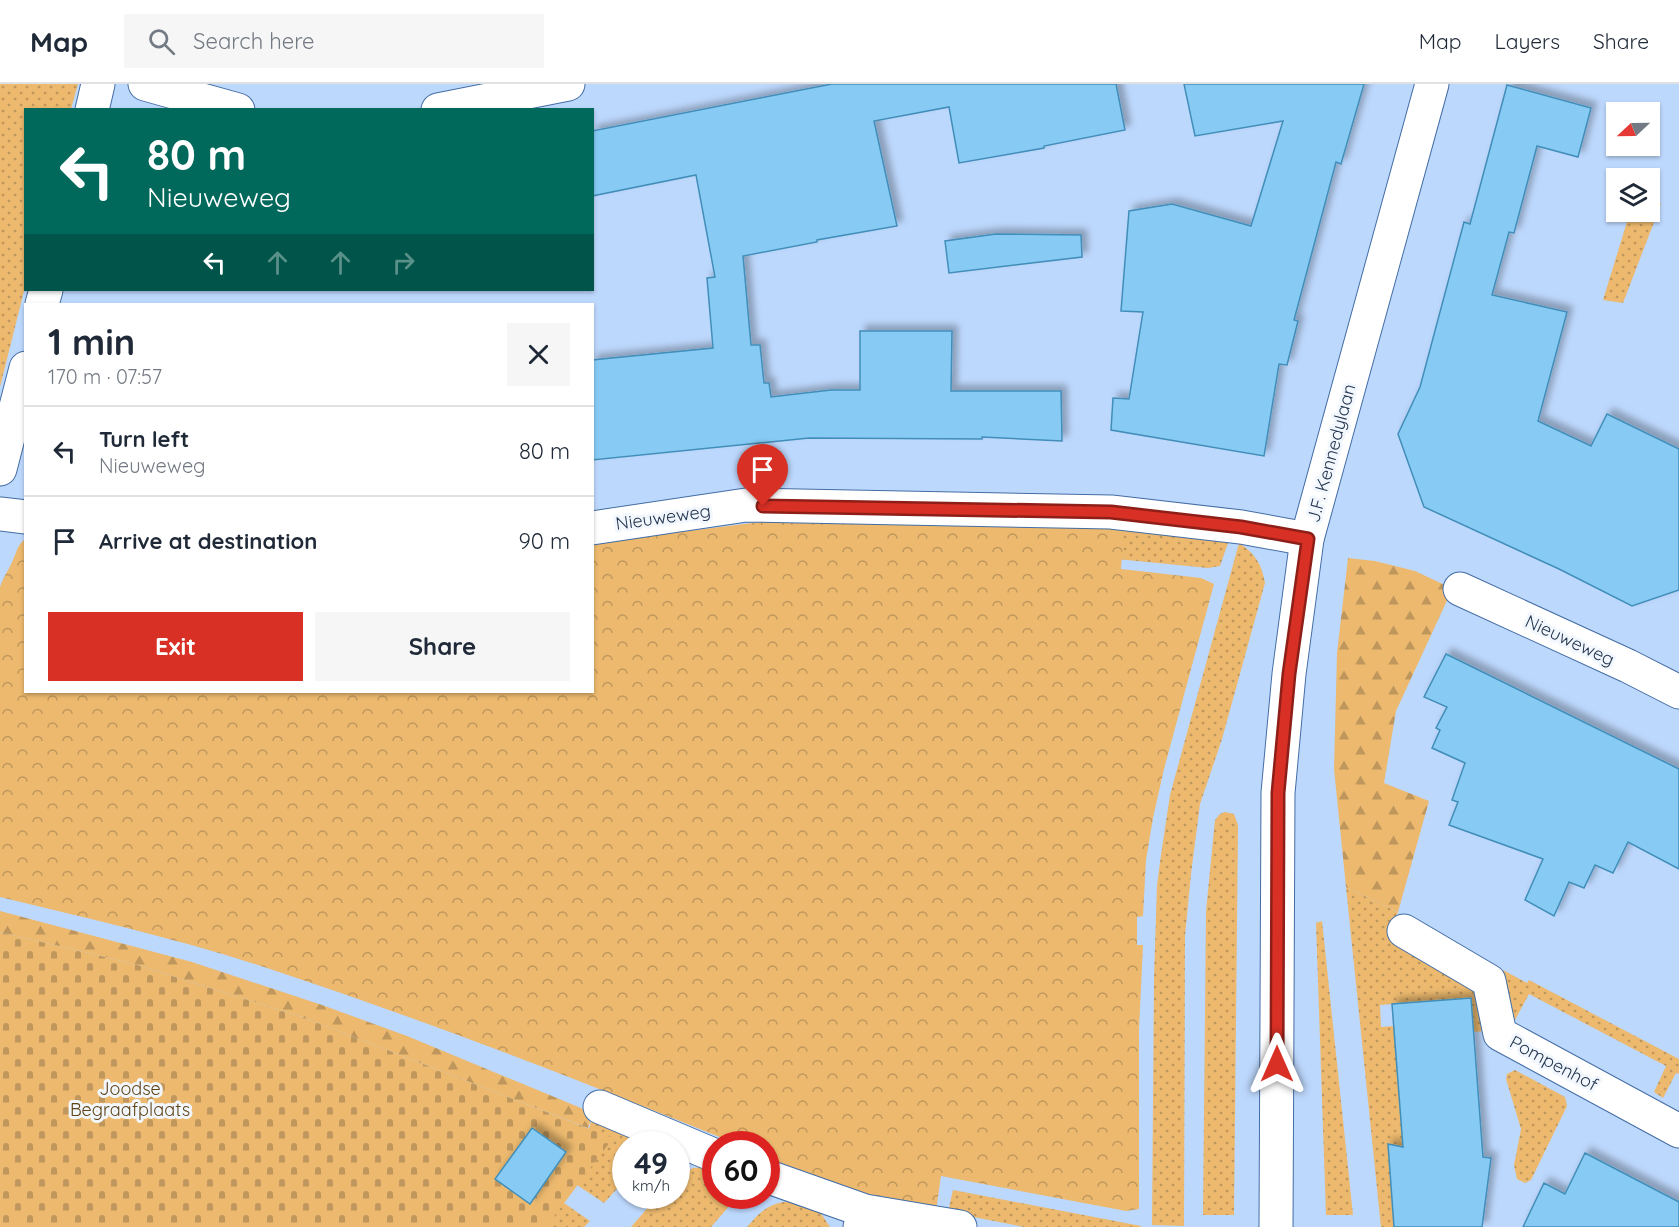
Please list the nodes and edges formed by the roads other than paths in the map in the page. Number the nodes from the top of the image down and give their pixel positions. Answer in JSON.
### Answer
{"nodes":[{"id":1,"x":98,"y":84,"type":"edge"},
{"id":2,"x":145,"y":84,"type":"edge"},
{"id":3,"x":568,"y":84,"type":"edge"},
{"id":4,"x":1432,"y":84,"type":"edge"},
{"id":5,"x":92,"y":108,"type":"edge"},
{"id":6,"x":231,"y":108,"type":"edge"},
{"id":7,"x":448,"y":108,"type":"edge"},
{"id":8,"x":24,"y":376,"type":"edge"},
{"id":9,"x":0,"y":469,"type":"edge"},
{"id":10,"x":0,"y":514,"type":"edge"},
{"id":11,"x":24,"y":517,"type":"edge"},
{"id":12,"x":594,"y":528,"type":"edge"},
{"id":13,"x":1308,"y":539,"type":"junction"},
{"id":14,"x":1460,"y":589,"type":"dead end"},
{"id":15,"x":1679,"y":692,"type":"edge"},
{"id":16,"x":1404,"y":931,"type":"dead end"},
{"id":17,"x":600,"y":1107,"type":"dead end"},
{"id":18,"x":1679,"y":1131,"type":"edge"},
{"id":19,"x":702,"y":1150,"type":"edge"},
{"id":20,"x":780,"y":1182,"type":"edge"},
{"id":21,"x":862,"y":1219,"type":"edge"},
{"id":22,"x":960,"y":1227,"type":"edge"},
{"id":23,"x":1276,"y":1227,"type":"edge"}],
"edges":[{"from":1,"to":5,"type":"street"},
{"from":2,"to":6,"type":"street"},
{"from":3,"to":7,"type":"street"},
{"from":4,"to":13,"type":"street","name":"J.F. Kennedylaan"},
{"from":8,"to":9,"type":"street"},
{"from":10,"to":11,"type":"street"},
{"from":12,"to":13,"type":"street","name":"Nieuweweg"},
{"from":13,"to":23,"type":"street","name":"J.F. Kennedylaan"},
{"from":14,"to":15,"type":"street","name":"Nieuweweg"},
{"from":16,"to":18,"type":"street","name":"Pompenhof"},
{"from":17,"to":19,"type":"street"},
{"from":20,"to":21,"type":"street"},
{"from":21,"to":22,"type":"street"}]}
